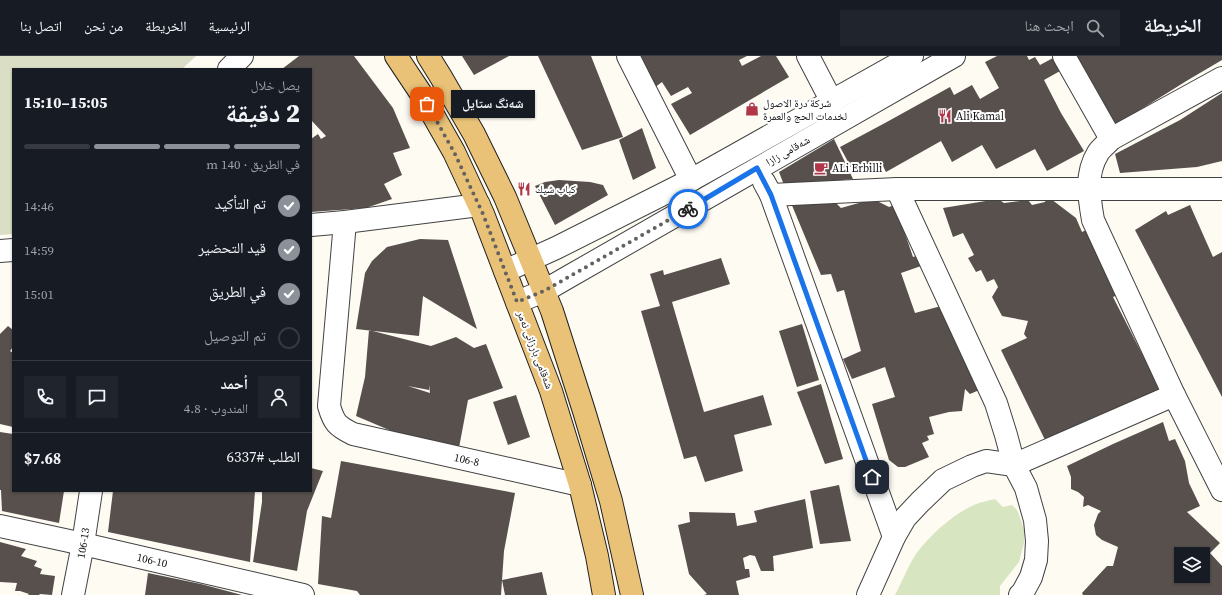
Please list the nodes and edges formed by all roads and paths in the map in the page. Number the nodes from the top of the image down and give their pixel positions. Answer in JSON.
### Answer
{"nodes":[{"id":1,"x":242,"y":56,"type":"edge"},
{"id":2,"x":396,"y":56,"type":"edge"},
{"id":3,"x":428,"y":56,"type":"edge"},
{"id":4,"x":628,"y":56,"type":"edge"},
{"id":5,"x":808,"y":56,"type":"edge"},
{"id":6,"x":912,"y":56,"type":"edge"},
{"id":7,"x":954,"y":56,"type":"edge"},
{"id":8,"x":1064,"y":56,"type":"edge"},
{"id":9,"x":230,"y":68,"type":"edge"},
{"id":10,"x":1222,"y":78,"type":"edge"},
{"id":11,"x":832,"y":102,"type":"junction"},
{"id":12,"x":1111,"y":139,"type":"junction"},
{"id":13,"x":757,"y":168,"type":"junction"},
{"id":14,"x":691,"y":180,"type":"junction"},
{"id":15,"x":897,"y":189,"type":"junction"},
{"id":16,"x":1088,"y":189,"type":"junction"},
{"id":17,"x":1222,"y":189,"type":"edge"},
{"id":18,"x":771,"y":195,"type":"junction"},
{"id":19,"x":479,"y":205,"type":"junction"},
{"id":20,"x":345,"y":222,"type":"junction"},
{"id":21,"x":312,"y":225,"type":"edge"},
{"id":22,"x":12,"y":250,"type":"edge"},
{"id":23,"x":0,"y":251,"type":"edge"},
{"id":24,"x":531,"y":260,"type":"junction"},
{"id":25,"x":505,"y":271,"type":"junction"},
{"id":26,"x":544,"y":291,"type":"junction"},
{"id":27,"x":517,"y":302,"type":"junction"},
{"id":28,"x":1174,"y":395,"type":"junction"},
{"id":29,"x":1014,"y":465,"type":"junction"},
{"id":30,"x":580,"y":485,"type":"junction"},
{"id":31,"x":1222,"y":490,"type":"edge"},
{"id":32,"x":91,"y":492,"type":"edge"},
{"id":33,"x":0,"y":526,"type":"edge"},
{"id":34,"x":894,"y":537,"type":"junction"},
{"id":35,"x":83,"y":544,"type":"junction"},
{"id":36,"x":73,"y":595,"type":"edge"},
{"id":37,"x":303,"y":595,"type":"edge"},
{"id":38,"x":604,"y":595,"type":"edge"},
{"id":39,"x":632,"y":595,"type":"edge"},
{"id":40,"x":868,"y":595,"type":"edge"},
{"id":41,"x":1020,"y":595,"type":"edge"}],
"edges":[{"from":1,"to":9,"type":"street"},
{"from":2,"to":19,"type":"main road","name":"شەقامی بارزانی نەمر"},
{"from":3,"to":24,"type":"main road"},
{"from":4,"to":14,"type":"street"},
{"from":5,"to":11,"type":"street"},
{"from":6,"to":11,"type":"street","name":"شەقامی زازا"},
{"from":7,"to":13,"type":"street","name":"شەقامی زازا"},
{"from":8,"to":12,"type":"street"},
{"from":10,"to":12,"type":"street"},
{"from":11,"to":14,"type":"street","name":"شەقامی زازا"},
{"from":12,"to":16,"type":"street"},
{"from":13,"to":18,"type":"street"},
{"from":13,"to":26,"type":"street","name":"شەقامی زازا"},
{"from":14,"to":24,"type":"street","name":"شەقامی زازا"},
{"from":15,"to":16,"type":"street"},
{"from":15,"to":18,"type":"street"},
{"from":15,"to":29,"type":"street"},
{"from":16,"to":17,"type":"street"},
{"from":16,"to":28,"type":"street"},
{"from":18,"to":34,"type":"street"},
{"from":19,"to":20,"type":"street"},
{"from":19,"to":25,"type":"main road","name":"شەقامی بارزانی نەمر"},
{"from":20,"to":21,"type":"street"},
{"from":20,"to":30,"type":"street","name":"106-8"},
{"from":22,"to":23,"type":"street"},
{"from":24,"to":25,"type":"street","name":"شەقامی زازا"},
{"from":24,"to":26,"type":"main road"},
{"from":25,"to":27,"type":"main road","name":"شەقامی بارزانی نەمر"},
{"from":26,"to":27,"type":"street","name":"شەقامی زازا"},
{"from":26,"to":39,"type":"main road"},
{"from":27,"to":30,"type":"main road","name":"شەقامی بارزانی نەمر"},
{"from":28,"to":29,"type":"street"},
{"from":28,"to":31,"type":"street"},
{"from":29,"to":34,"type":"street"},
{"from":29,"to":41,"type":"street"},
{"from":30,"to":38,"type":"main road","name":"شەقامی بارزانی نەمر"},
{"from":32,"to":35,"type":"street","name":"106-13"},
{"from":33,"to":35,"type":"street","name":"106-10"},
{"from":34,"to":40,"type":"street"},
{"from":35,"to":36,"type":"street","name":"106-13"},
{"from":35,"to":37,"type":"street","name":"106-10"}]}
